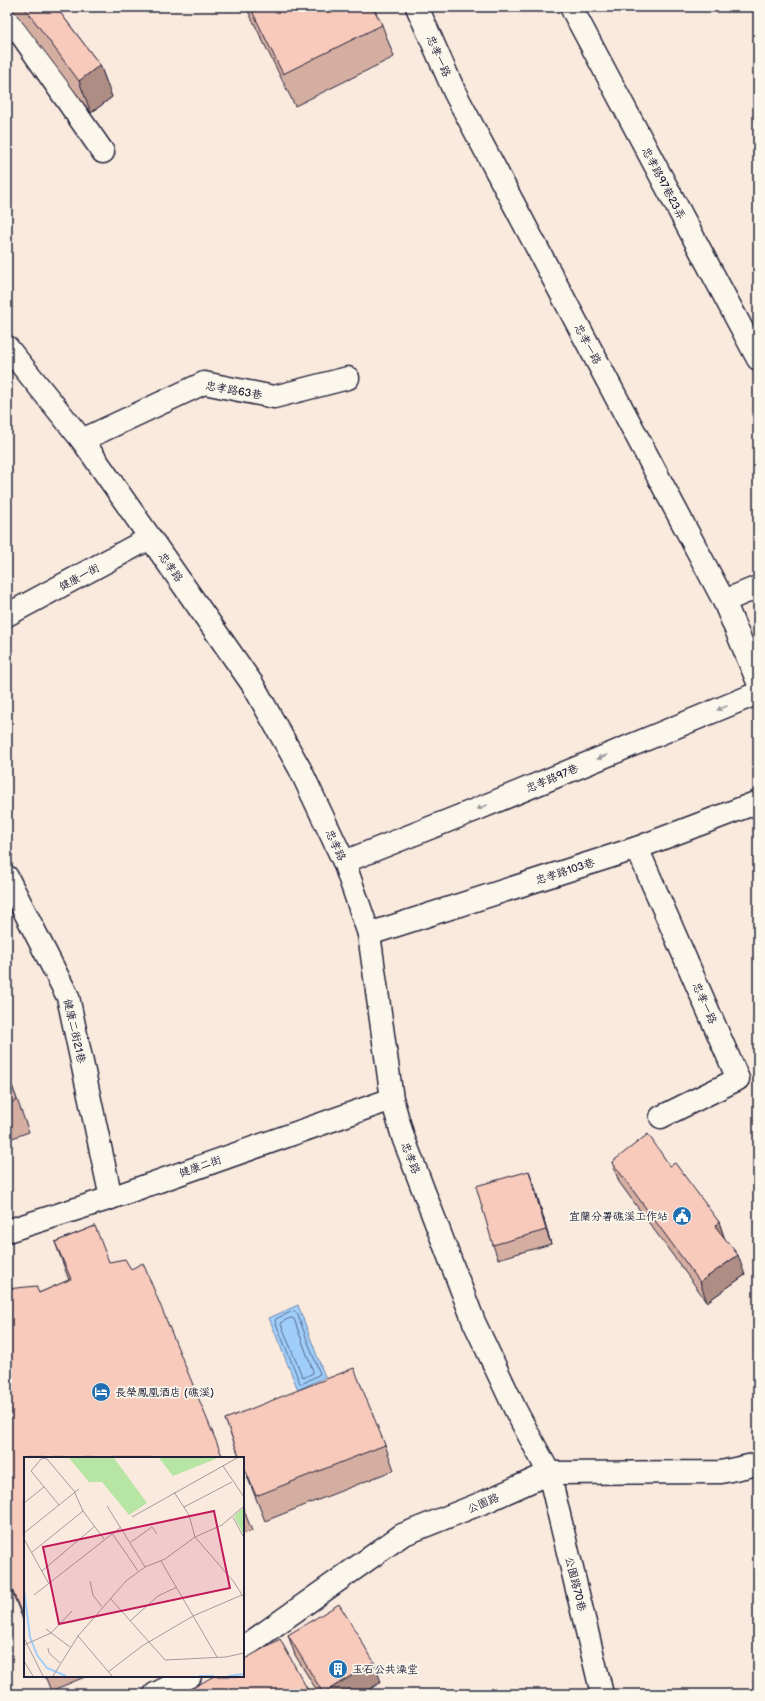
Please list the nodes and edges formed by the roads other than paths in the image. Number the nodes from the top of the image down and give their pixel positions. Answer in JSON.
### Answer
{"nodes":[{"id":1,"x":417,"y":7,"type":"edge"},
{"id":2,"x":571,"y":7,"type":"edge"},
{"id":3,"x":7,"y":14,"type":"edge"},
{"id":4,"x":103,"y":152,"type":"dead end"},
{"id":5,"x":7,"y":347,"type":"edge"},
{"id":6,"x":758,"y":359,"type":"edge"},
{"id":7,"x":348,"y":378,"type":"dead end"},
{"id":8,"x":82,"y":440,"type":"junction"},
{"id":9,"x":150,"y":538,"type":"junction"},
{"id":10,"x":758,"y":587,"type":"edge"},
{"id":11,"x":724,"y":602,"type":"junction"},
{"id":12,"x":7,"y":615,"type":"edge"},
{"id":13,"x":758,"y":682,"type":"edge"},
{"id":14,"x":758,"y":693,"type":"edge"},
{"id":15,"x":758,"y":802,"type":"edge"},
{"id":16,"x":637,"y":848,"type":"junction"},
{"id":17,"x":344,"y":862,"type":"junction"},
{"id":18,"x":7,"y":877,"type":"edge"},
{"id":19,"x":369,"y":934,"type":"junction"},
{"id":20,"x":392,"y":1099,"type":"junction"},
{"id":21,"x":661,"y":1117,"type":"dead end"},
{"id":22,"x":111,"y":1198,"type":"junction"},
{"id":23,"x":7,"y":1231,"type":"edge"},
{"id":24,"x":758,"y":1464,"type":"edge"},
{"id":25,"x":549,"y":1474,"type":"junction"},
{"id":26,"x":244,"y":1647,"type":"edge"},
{"id":27,"x":188,"y":1677,"type":"edge"},
{"id":28,"x":155,"y":1694,"type":"edge"},
{"id":29,"x":602,"y":1694,"type":"edge"}],
"edges":[{"from":1,"to":11,"type":"street","name":"忠孝一路"},
{"from":2,"to":6,"type":"street","name":"忠孝路97巷23弄"},
{"from":3,"to":4,"type":"street"},
{"from":5,"to":8,"type":"street","name":"忠孝路"},
{"from":7,"to":8,"type":"street","name":"忠孝路63巷"},
{"from":8,"to":9,"type":"street","name":"忠孝路"},
{"from":9,"to":12,"type":"street","name":"健康一街"},
{"from":9,"to":17,"type":"street","name":"忠孝路"},
{"from":10,"to":11,"type":"street"},
{"from":11,"to":13,"type":"street","name":"忠孝一路"},
{"from":14,"to":17,"type":"street","name":"忠孝路97巷","one_way":true},
{"from":15,"to":16,"type":"street","name":"忠孝路103巷"},
{"from":16,"to":19,"type":"street","name":"忠孝路103巷"},
{"from":16,"to":21,"type":"street","name":"忠孝一路"},
{"from":17,"to":19,"type":"street","name":"忠孝路"},
{"from":18,"to":22,"type":"street","name":"健康二街21巷"},
{"from":19,"to":20,"type":"street","name":"忠孝路"},
{"from":20,"to":22,"type":"street","name":"健康二街"},
{"from":20,"to":25,"type":"street","name":"忠孝路"},
{"from":22,"to":23,"type":"street","name":"健康二街"},
{"from":24,"to":25,"type":"street","name":"公園路"},
{"from":25,"to":26,"type":"street","name":"公園路"},
{"from":25,"to":29,"type":"street","name":"公園路70巷"},
{"from":27,"to":28,"type":"street"}]}
